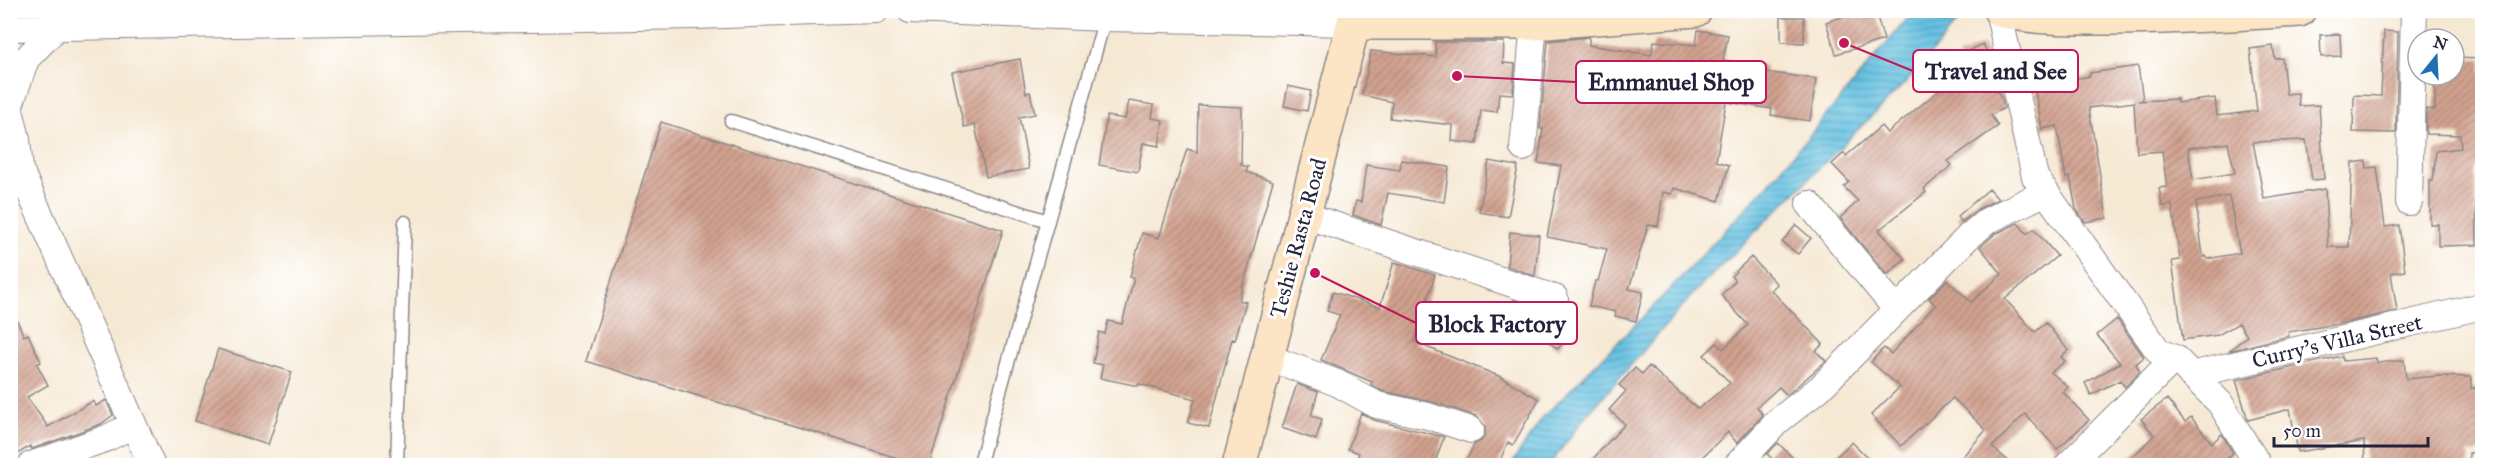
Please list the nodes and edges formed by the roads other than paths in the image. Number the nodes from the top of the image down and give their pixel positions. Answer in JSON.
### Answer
{"nodes":[{"id":1,"x":876,"y":10,"type":"edge"},
{"id":2,"x":910,"y":10,"type":"edge"},
{"id":3,"x":1695,"y":10,"type":"edge"},
{"id":4,"x":1999,"y":10,"type":"edge"},
{"id":5,"x":2299,"y":10,"type":"edge"},
{"id":6,"x":2414,"y":10,"type":"edge"},
{"id":7,"x":1106,"y":14,"type":"edge"},
{"id":8,"x":1356,"y":17,"type":"edge"},
{"id":9,"x":1534,"y":23,"type":"junction"},
{"id":10,"x":10,"y":28,"type":"edge"},
{"id":11,"x":56,"y":28,"type":"junction"},
{"id":12,"x":10,"y":105,"type":"edge"},
{"id":13,"x":10,"y":110,"type":"edge"},
{"id":14,"x":731,"y":121,"type":"dead end"},
{"id":15,"x":1523,"y":148,"type":"dead end"},
{"id":16,"x":2044,"y":193,"type":"junction"},
{"id":17,"x":2409,"y":202,"type":"dead end"},
{"id":18,"x":1809,"y":204,"type":"dead end"},
{"id":19,"x":1304,"y":215,"type":"junction"},
{"id":20,"x":1048,"y":221,"type":"junction"},
{"id":21,"x":405,"y":222,"type":"dead end"},
{"id":22,"x":1555,"y":298,"type":"dead end"},
{"id":23,"x":2482,"y":306,"type":"edge"},
{"id":24,"x":1896,"y":309,"type":"junction"},
{"id":25,"x":1267,"y":357,"type":"junction"},
{"id":26,"x":2183,"y":367,"type":"junction"},
{"id":27,"x":134,"y":426,"type":"junction"},
{"id":28,"x":1471,"y":430,"type":"dead end"},
{"id":29,"x":31,"y":465,"type":"edge"},
{"id":30,"x":152,"y":465,"type":"edge"},
{"id":31,"x":397,"y":465,"type":"edge"},
{"id":32,"x":979,"y":465,"type":"edge"},
{"id":33,"x":1239,"y":465,"type":"edge"},
{"id":34,"x":1736,"y":465,"type":"edge"},
{"id":35,"x":2067,"y":465,"type":"edge"},
{"id":36,"x":2259,"y":465,"type":"edge"}],
"edges":[{"from":1,"to":11,"type":"street"},
{"from":2,"to":7,"type":"street"},
{"from":3,"to":9,"type":"street"},
{"from":4,"to":5,"type":"street"},
{"from":4,"to":16,"type":"street"},
{"from":6,"to":17,"type":"street"},
{"from":7,"to":8,"type":"street"},
{"from":7,"to":20,"type":"lane"},
{"from":8,"to":9,"type":"street"},
{"from":8,"to":19,"type":"street","name":"Teshie Rasta Road"},
{"from":9,"to":15,"type":"street"},
{"from":10,"to":11,"type":"street"},
{"from":11,"to":12,"type":"street"},
{"from":13,"to":27,"type":"street"},
{"from":14,"to":20,"type":"lane"},
{"from":16,"to":24,"type":"street"},
{"from":16,"to":26,"type":"street"},
{"from":18,"to":24,"type":"street"},
{"from":19,"to":22,"type":"street"},
{"from":19,"to":25,"type":"street","name":"Teshie Rasta Road"},
{"from":20,"to":32,"type":"lane"},
{"from":21,"to":31,"type":"lane"},
{"from":23,"to":26,"type":"street","name":"Curry's Villa Street"},
{"from":24,"to":34,"type":"street"},
{"from":25,"to":28,"type":"street"},
{"from":25,"to":33,"type":"street","name":"Teshie Rasta Road"},
{"from":26,"to":35,"type":"street"},
{"from":26,"to":36,"type":"street"},
{"from":27,"to":29,"type":"street"},
{"from":27,"to":30,"type":"street"}]}
